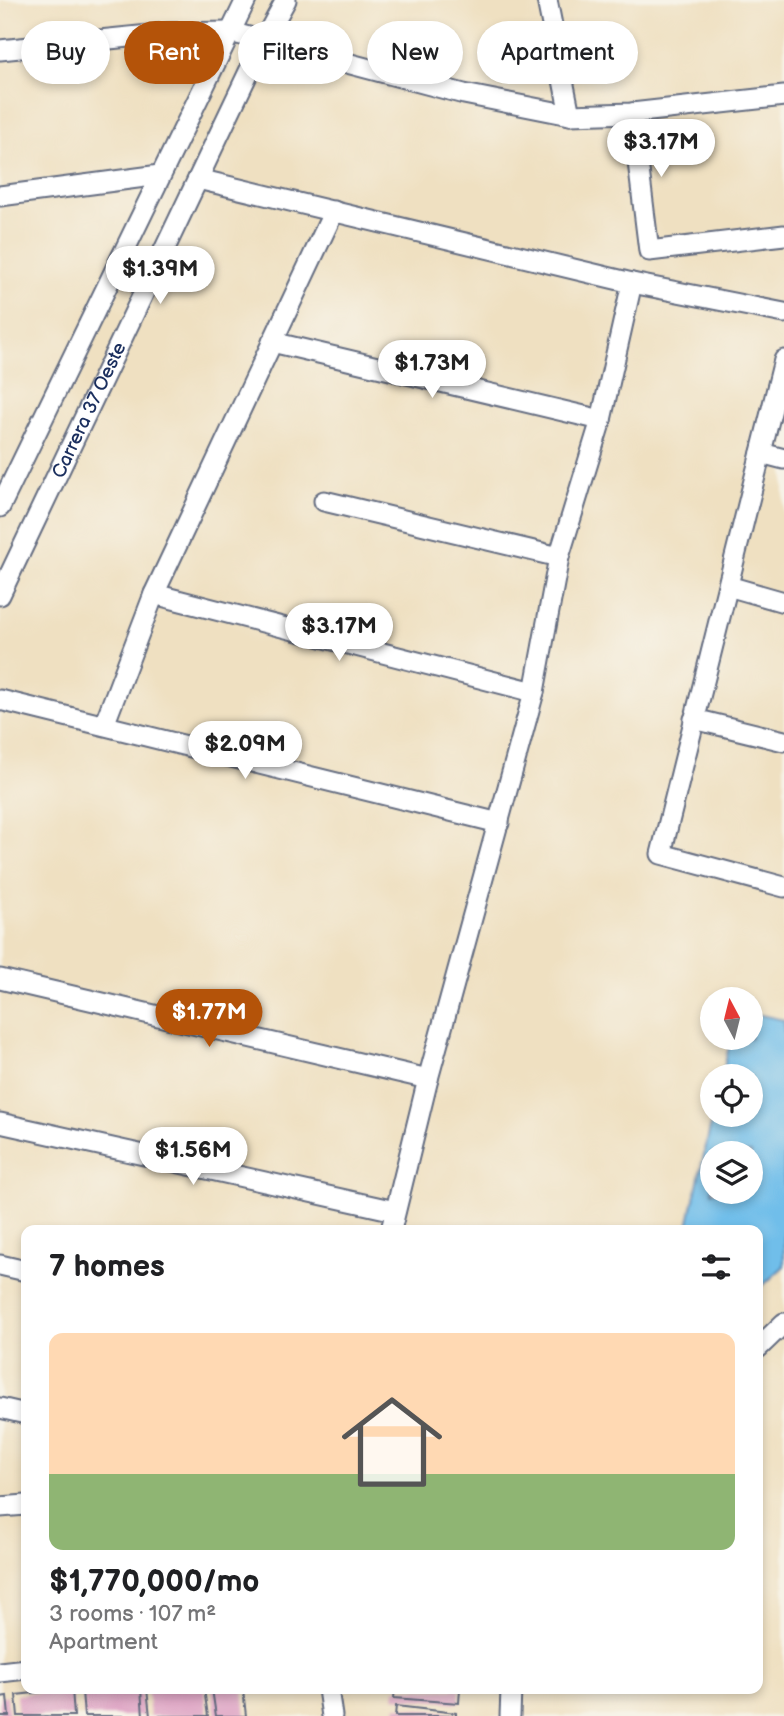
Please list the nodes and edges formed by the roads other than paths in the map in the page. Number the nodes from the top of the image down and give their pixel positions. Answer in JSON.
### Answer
{"nodes":[{"id":1,"x":246,"y":0,"type":"edge"},
{"id":2,"x":286,"y":0,"type":"edge"},
{"id":3,"x":547,"y":0,"type":"edge"},
{"id":4,"x":274,"y":21,"type":"edge"},
{"id":5,"x":230,"y":32,"type":"junction"},
{"id":6,"x":238,"y":34,"type":"edge"},
{"id":7,"x":0,"y":50,"type":"edge"},
{"id":8,"x":353,"y":64,"type":"edge"},
{"id":9,"x":243,"y":84,"type":"edge"},
{"id":10,"x":784,"y":96,"type":"edge"},
{"id":11,"x":632,"y":113,"type":"junction"},
{"id":12,"x":570,"y":115,"type":"junction"},
{"id":13,"x":160,"y":175,"type":"junction"},
{"id":14,"x":198,"y":179,"type":"junction"},
{"id":15,"x":0,"y":195,"type":"edge"},
{"id":16,"x":334,"y":211,"type":"junction"},
{"id":17,"x":784,"y":235,"type":"edge"},
{"id":18,"x":632,"y":283,"type":"junction"},
{"id":19,"x":784,"y":313,"type":"edge"},
{"id":20,"x":272,"y":342,"type":"junction"},
{"id":21,"x":784,"y":360,"type":"edge"},
{"id":22,"x":601,"y":420,"type":"junction"},
{"id":23,"x":761,"y":453,"type":"junction"},
{"id":24,"x":784,"y":459,"type":"edge"},
{"id":25,"x":324,"y":501,"type":"dead end"},
{"id":26,"x":0,"y":508,"type":"edge"},
{"id":27,"x":559,"y":557,"type":"junction"},
{"id":28,"x":728,"y":586,"type":"junction"},
{"id":29,"x":154,"y":594,"type":"junction"},
{"id":30,"x":0,"y":595,"type":"edge"},
{"id":31,"x":784,"y":602,"type":"edge"},
{"id":32,"x":534,"y":692,"type":"junction"},
{"id":33,"x":0,"y":700,"type":"edge"},
{"id":34,"x":694,"y":719,"type":"junction"},
{"id":35,"x":104,"y":725,"type":"junction"},
{"id":36,"x":784,"y":741,"type":"edge"},
{"id":37,"x":499,"y":823,"type":"junction"},
{"id":38,"x":784,"y":887,"type":"edge"},
{"id":39,"x":0,"y":979,"type":"edge"},
{"id":40,"x":428,"y":1079,"type":"junction"},
{"id":41,"x":0,"y":1123,"type":"edge"},
{"id":42,"x":393,"y":1221,"type":"edge"},
{"id":43,"x":0,"y":1265,"type":"edge"},
{"id":44,"x":21,"y":1270,"type":"edge"},
{"id":45,"x":784,"y":1324,"type":"edge"},
{"id":46,"x":763,"y":1343,"type":"edge"},
{"id":47,"x":0,"y":1408,"type":"edge"},
{"id":48,"x":21,"y":1413,"type":"edge"},
{"id":49,"x":21,"y":1505,"type":"edge"},
{"id":50,"x":0,"y":1507,"type":"edge"},
{"id":51,"x":21,"y":1670,"type":"edge"},
{"id":52,"x":0,"y":1672,"type":"edge"},
{"id":53,"x":329,"y":1694,"type":"edge"},
{"id":54,"x":511,"y":1694,"type":"edge"},
{"id":55,"x":332,"y":1716,"type":"edge"},
{"id":56,"x":510,"y":1716,"type":"edge"}],
"edges":[{"from":1,"to":5,"type":"street","name":"Carrera 37 Oeste"},
{"from":2,"to":4,"type":"street","name":"Carrera 37 Oeste"},
{"from":3,"to":12,"type":"street"},
{"from":5,"to":6,"type":"street"},
{"from":5,"to":7,"type":"street"},
{"from":5,"to":13,"type":"street","name":"Carrera 37 Oeste"},
{"from":8,"to":12,"type":"street"},
{"from":9,"to":14,"type":"street","name":"Carrera 37 Oeste"},
{"from":10,"to":11,"type":"street"},
{"from":11,"to":12,"type":"street"},
{"from":11,"to":17,"type":"street"},
{"from":13,"to":15,"type":"street"},
{"from":13,"to":26,"type":"street","name":"Carrera 37 Oeste"},
{"from":14,"to":16,"type":"street"},
{"from":14,"to":30,"type":"street","name":"Carrera 37 Oeste"},
{"from":16,"to":18,"type":"street"},
{"from":16,"to":20,"type":"street"},
{"from":18,"to":19,"type":"street"},
{"from":18,"to":22,"type":"street"},
{"from":20,"to":22,"type":"street"},
{"from":20,"to":29,"type":"street"},
{"from":21,"to":23,"type":"street"},
{"from":22,"to":27,"type":"street"},
{"from":23,"to":24,"type":"street"},
{"from":23,"to":28,"type":"street"},
{"from":25,"to":27,"type":"street"},
{"from":27,"to":32,"type":"street"},
{"from":28,"to":31,"type":"street"},
{"from":28,"to":34,"type":"street"},
{"from":29,"to":32,"type":"street"},
{"from":29,"to":35,"type":"street"},
{"from":32,"to":37,"type":"street"},
{"from":33,"to":35,"type":"street"},
{"from":34,"to":36,"type":"street"},
{"from":34,"to":38,"type":"street"},
{"from":35,"to":37,"type":"street"},
{"from":37,"to":40,"type":"street"},
{"from":39,"to":40,"type":"street"},
{"from":40,"to":42,"type":"street"},
{"from":41,"to":42,"type":"street"},
{"from":43,"to":44,"type":"street"},
{"from":45,"to":46,"type":"street"},
{"from":47,"to":48,"type":"street"},
{"from":49,"to":50,"type":"street"},
{"from":51,"to":52,"type":"street"},
{"from":53,"to":55,"type":"street"},
{"from":54,"to":56,"type":"street"}]}
